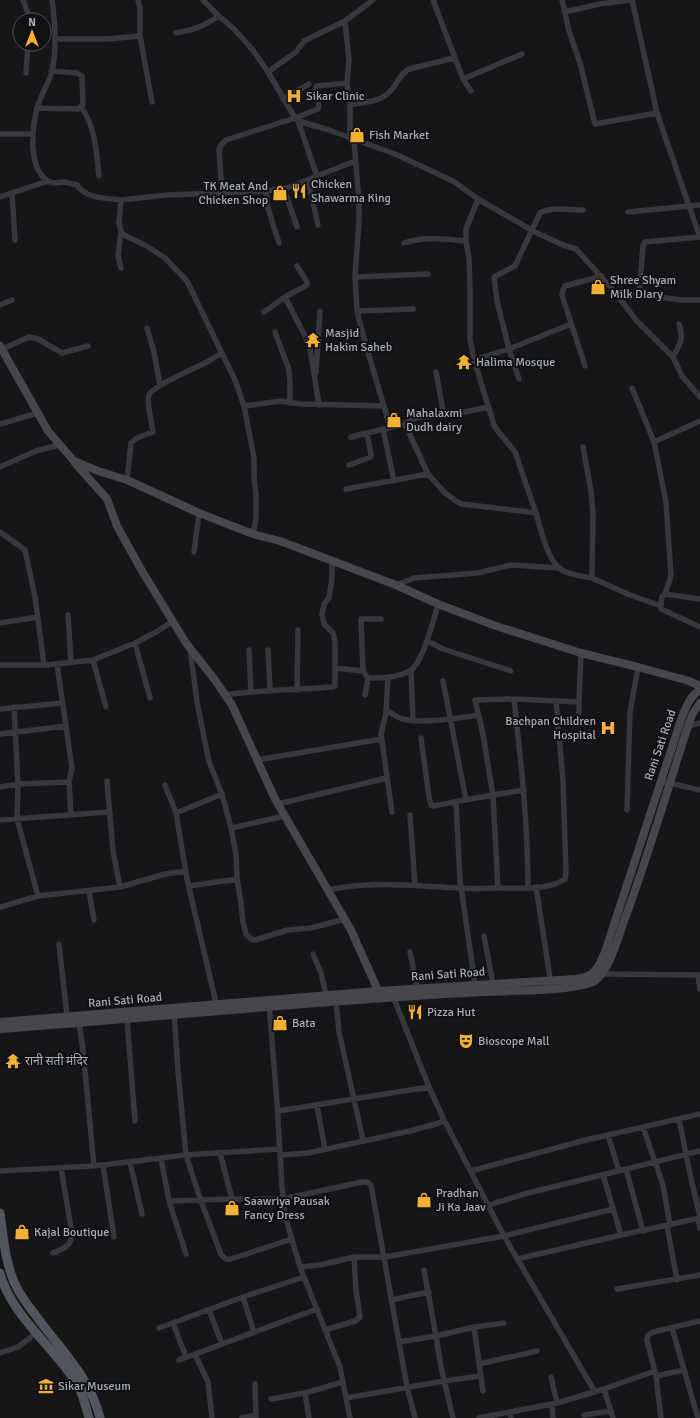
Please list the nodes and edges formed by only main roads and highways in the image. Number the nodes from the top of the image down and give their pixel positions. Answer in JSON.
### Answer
{"nodes":[{"id":1,"x":0,"y":1213,"type":"edge"},
{"id":2,"x":0,"y":1273,"type":"edge"},
{"id":3,"x":89,"y":1418,"type":"edge"},
{"id":4,"x":100,"y":1418,"type":"edge"}],
"edges":[{"from":1,"to":4,"type":"main road"},
{"from":2,"to":3,"type":"main road"}]}
